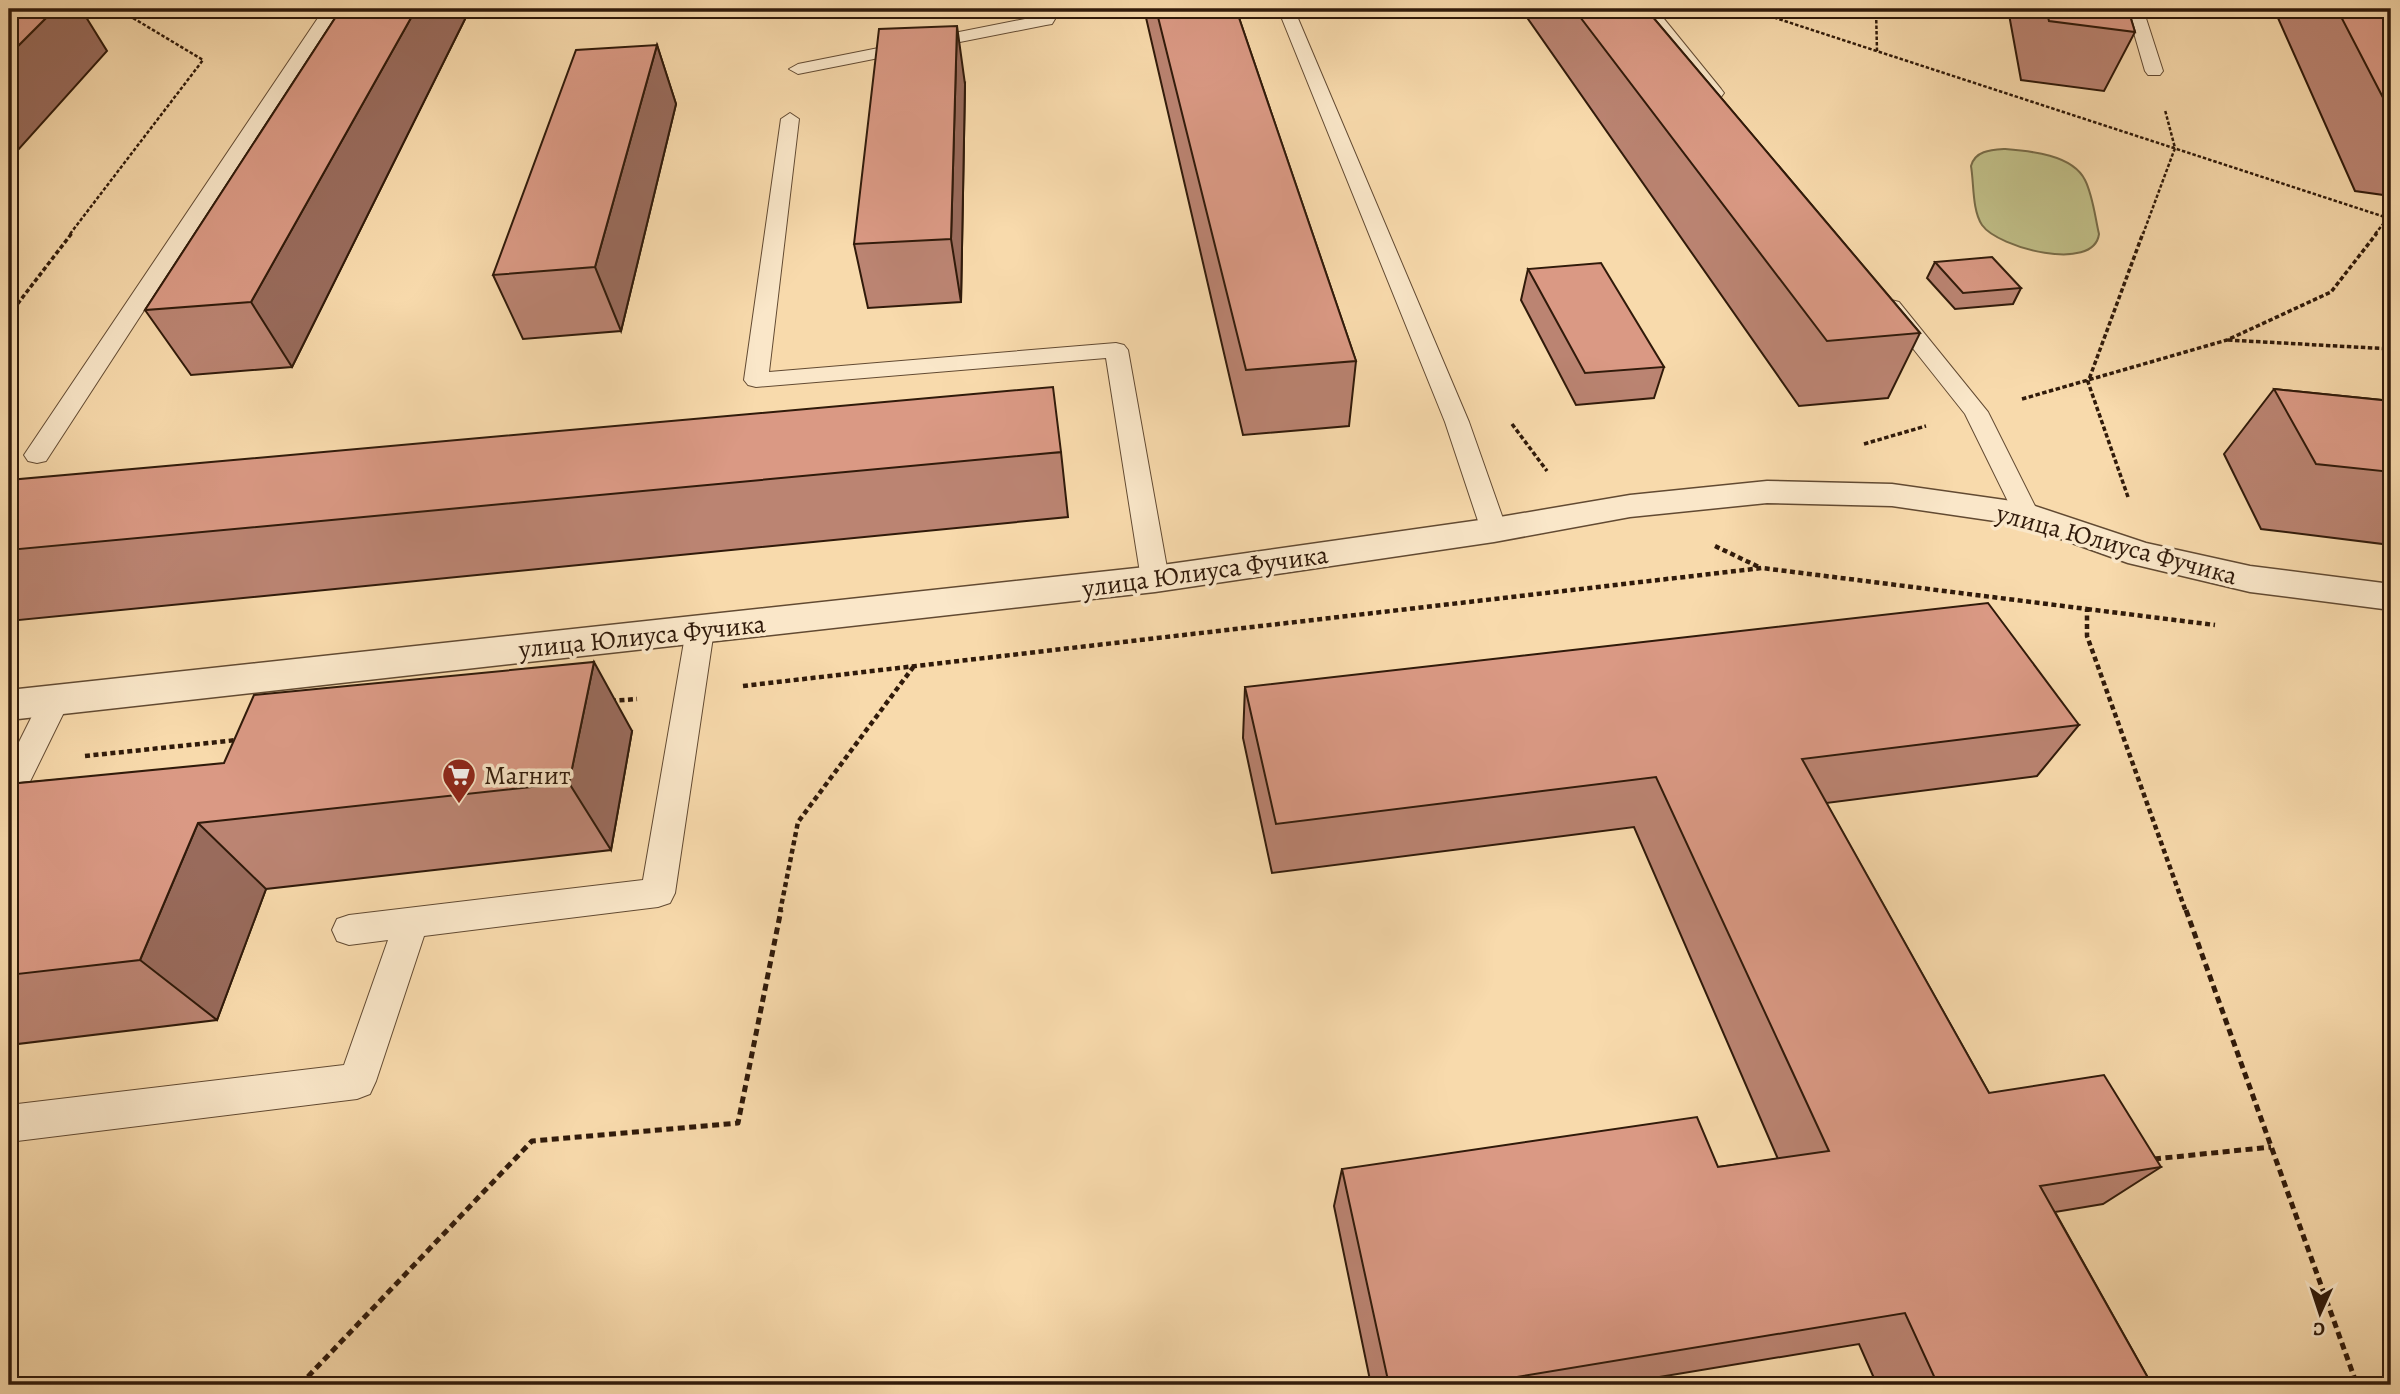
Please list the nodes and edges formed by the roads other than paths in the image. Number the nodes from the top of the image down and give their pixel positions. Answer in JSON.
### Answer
{"nodes":[{"id":1,"x":332,"y":9,"type":"edge"},
{"id":2,"x":1053,"y":9,"type":"edge"},
{"id":3,"x":1286,"y":9,"type":"edge"},
{"id":4,"x":1647,"y":9,"type":"edge"},
{"id":5,"x":2135,"y":9,"type":"edge"},
{"id":6,"x":797,"y":69,"type":"dead end"},
{"id":7,"x":2154,"y":71,"type":"dead end"},
{"id":8,"x":1725,"y":104,"type":"edge"},
{"id":9,"x":790,"y":119,"type":"dead end"},
{"id":10,"x":1881,"y":295,"type":"edge"},
{"id":11,"x":37,"y":455,"type":"dead end"},
{"id":12,"x":2026,"y":514,"type":"junction"},
{"id":13,"x":1494,"y":530,"type":"junction"},
{"id":14,"x":1155,"y":579,"type":"junction"},
{"id":15,"x":2391,"y":597,"type":"edge"},
{"id":16,"x":700,"y":629,"type":"junction"},
{"id":17,"x":55,"y":700,"type":"junction"},
{"id":18,"x":9,"y":705,"type":"edge"},
{"id":19,"x":9,"y":793,"type":"edge"},
{"id":20,"x":412,"y":922,"type":"junction"},
{"id":21,"x":349,"y":930,"type":"dead end"},
{"id":22,"x":9,"y":1124,"type":"edge"}],
"edges":[{"from":1,"to":11,"type":"lane"},
{"from":2,"to":6,"type":"lane"},
{"from":3,"to":13,"type":"lane"},
{"from":4,"to":8,"type":"lane"},
{"from":5,"to":7,"type":"lane"},
{"from":9,"to":14,"type":"lane"},
{"from":10,"to":12,"type":"lane"},
{"from":12,"to":13,"type":"street","name":"улица Юлиуса Фучика"},
{"from":12,"to":15,"type":"street","name":"улица Юлиуса Фучика"},
{"from":13,"to":14,"type":"street","name":"улица Юлиуса Фучика"},
{"from":14,"to":16,"type":"street","name":"улица Юлиуса Фучика"},
{"from":16,"to":17,"type":"street","name":"улица Юлиуса Фучика"},
{"from":16,"to":20,"type":"lane"},
{"from":17,"to":18,"type":"street","name":"улица Юлиуса Фучика"},
{"from":17,"to":19,"type":"lane"},
{"from":20,"to":21,"type":"lane"},
{"from":20,"to":22,"type":"lane"}]}
